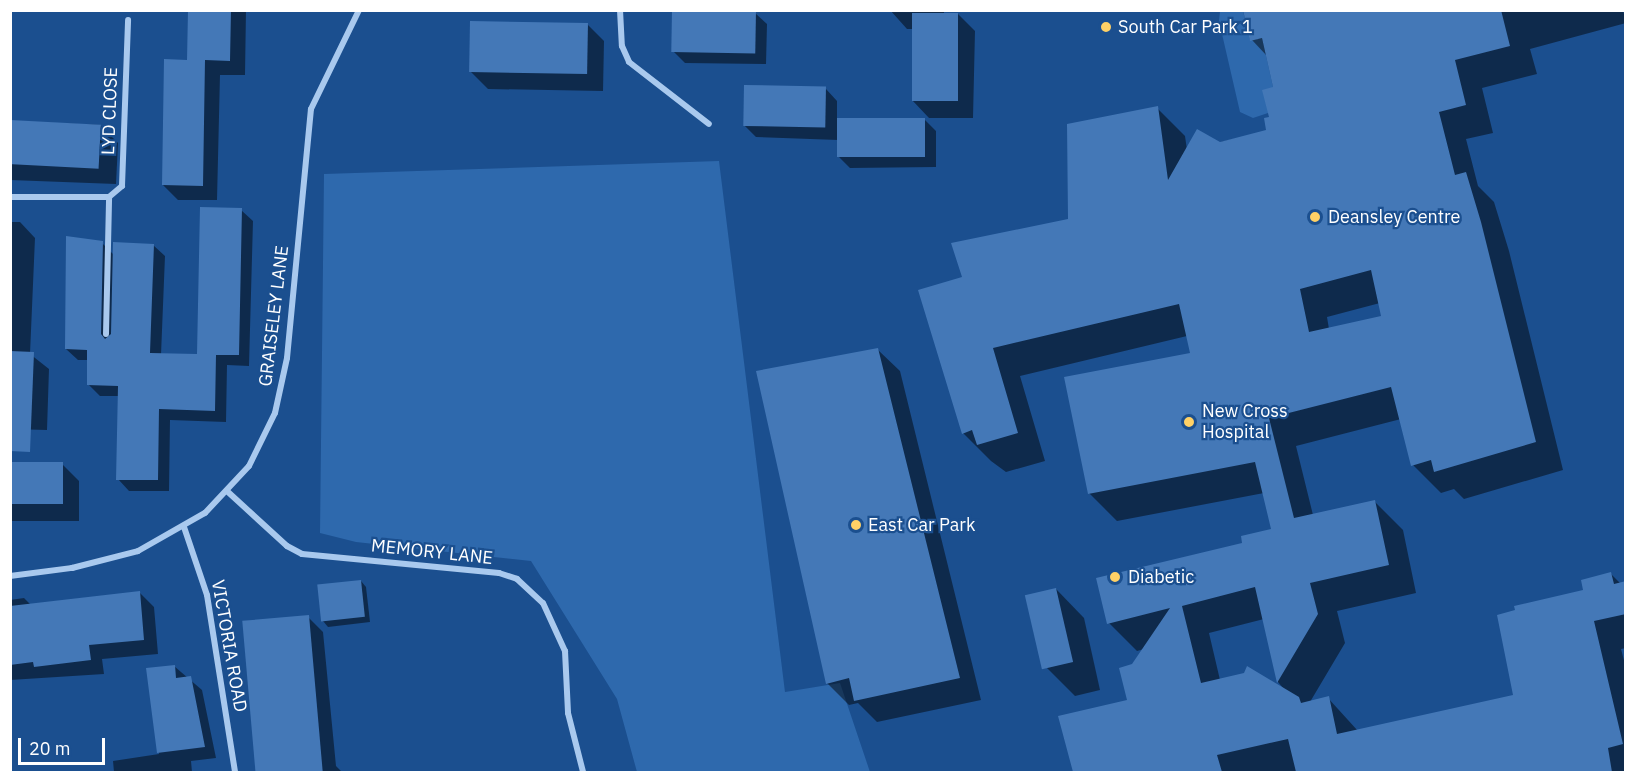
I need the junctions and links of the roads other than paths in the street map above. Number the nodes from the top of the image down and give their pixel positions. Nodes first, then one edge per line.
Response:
1 (359, 10) edge
2 (620, 10) edge
3 (128, 20) dead end
4 (709, 124) dead end
5 (10, 197) edge
6 (109, 197) junction
7 (106, 334) dead end
8 (228, 492) junction
9 (184, 527) junction
10 (10, 576) edge
11 (235, 772) edge
12 (583, 772) edge

1 - 8 street, GRAISELEY LANE
2 - 4 street
3 - 6 street, LYD CLOSE
5 - 6 street
6 - 7 street, LYD CLOSE
8 - 9 street, GRAISELEY LANE
8 - 12 street, MEMORY LANE
9 - 10 street, GRAISELEY LANE
9 - 11 street, VICTORIA ROAD

